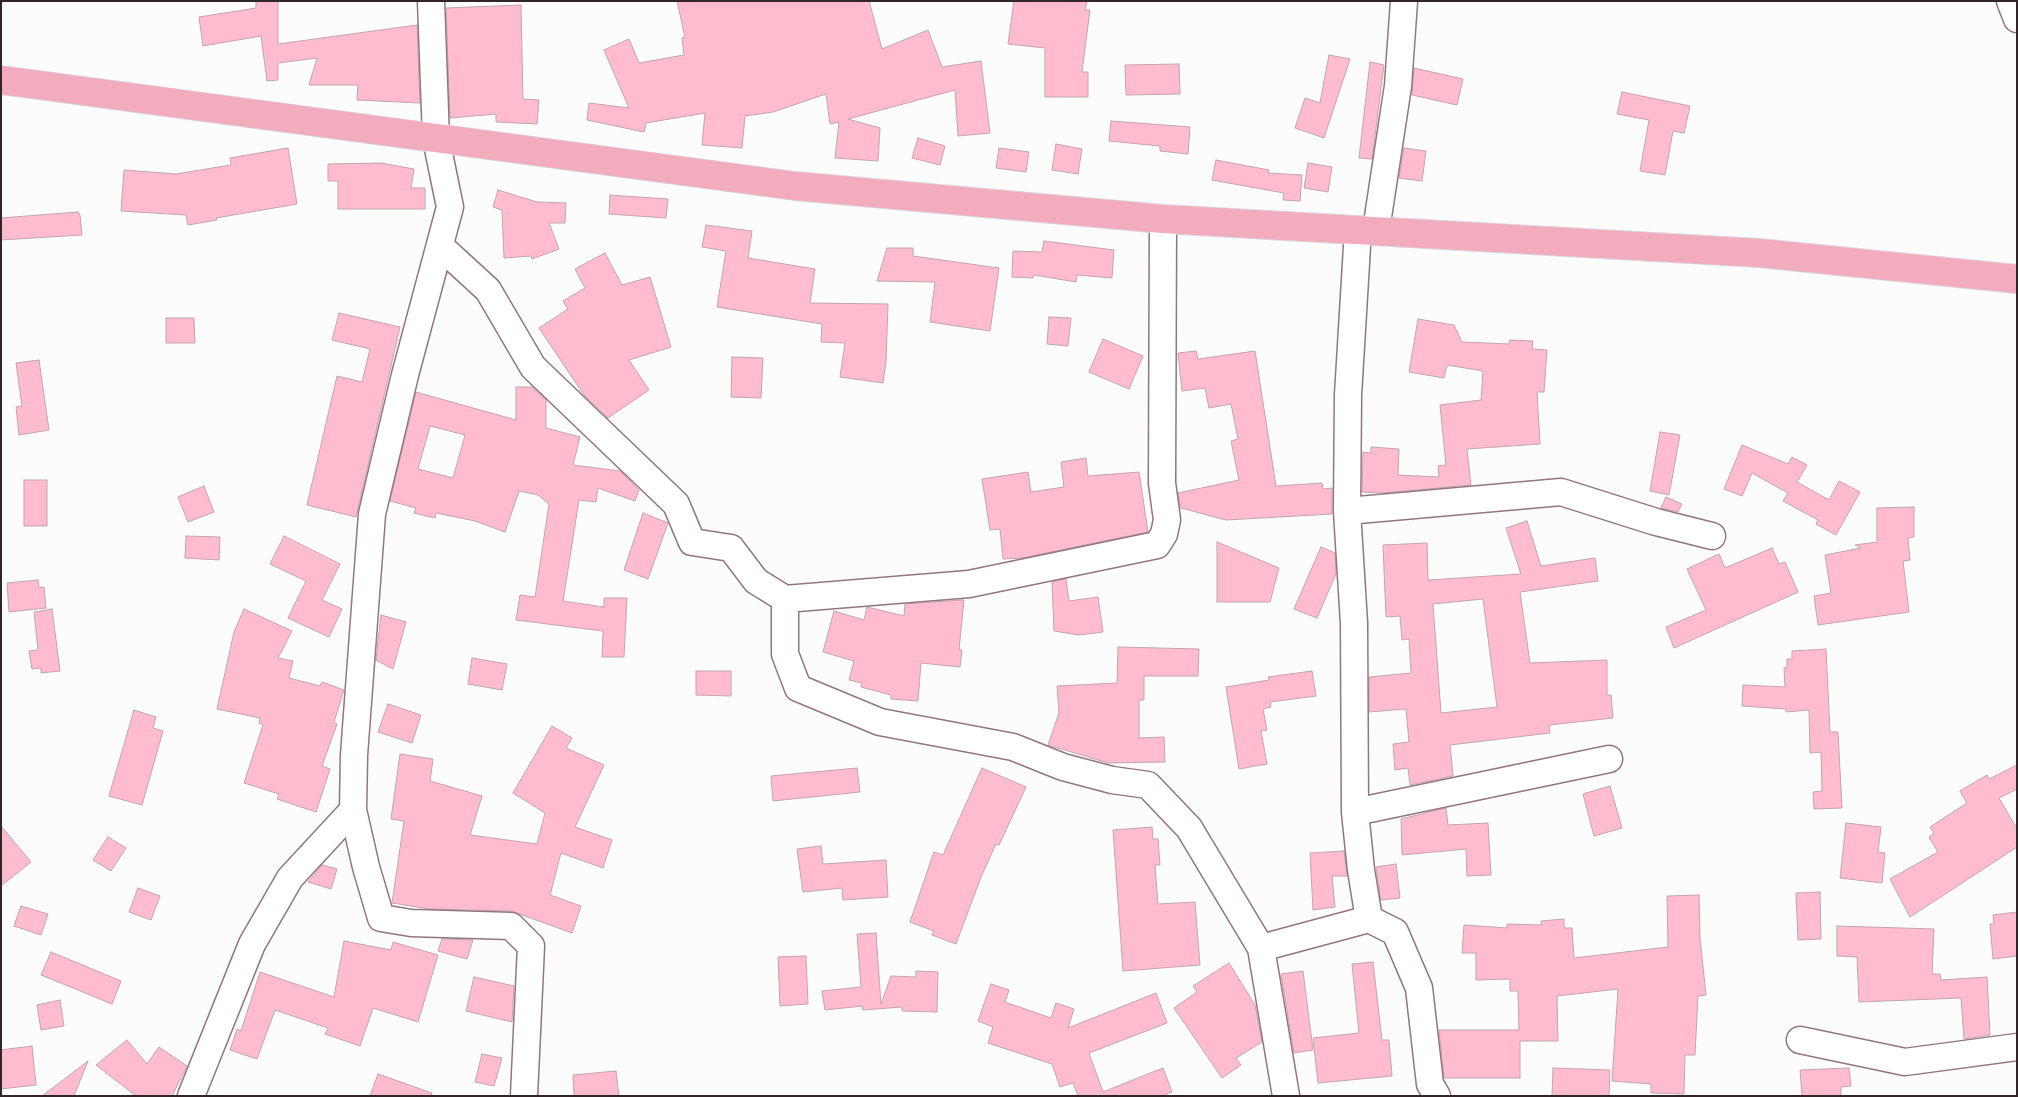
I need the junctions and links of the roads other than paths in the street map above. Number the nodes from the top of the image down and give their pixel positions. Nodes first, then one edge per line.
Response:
1 (431, 1) edge
2 (1404, 1) edge
3 (2010, 1) edge
4 (2017, 19) edge
5 (1, 80) edge
6 (436, 139) junction
7 (1163, 219) junction
8 (1367, 230) junction
9 (440, 246) junction
10 (2017, 279) edge
11 (1348, 511) junction
12 (1712, 536) dead end
13 (785, 599) junction
14 (1609, 759) dead end
15 (353, 810) junction
16 (1355, 812) junction
17 (1369, 919) junction
18 (1261, 948) junction
19 (1800, 1040) dead end
20 (2017, 1047) edge
21 (192, 1096) edge
22 (524, 1096) edge
23 (1286, 1096) edge
24 (1437, 1096) edge

1 - 6 street
2 - 8 street
3 - 4 street
5 - 6 highway
6 - 7 highway
6 - 9 street
7 - 8 highway
7 - 13 street
8 - 10 highway
8 - 11 street
9 - 13 street
9 - 15 street
11 - 12 street
11 - 16 street
13 - 18 street
14 - 16 street
15 - 21 street
15 - 22 street
16 - 17 street
17 - 18 street
17 - 24 street
18 - 23 street
19 - 20 street

